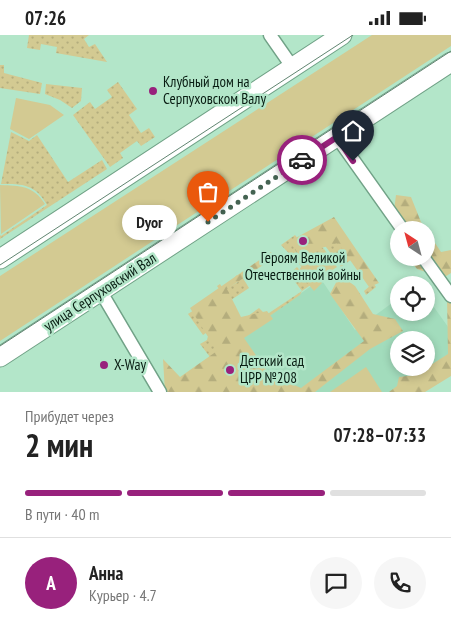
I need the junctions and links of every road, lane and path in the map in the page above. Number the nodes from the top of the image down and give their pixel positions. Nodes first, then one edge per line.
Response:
1 (270, 35) edge
2 (342, 35) edge
3 (451, 62) edge
4 (293, 68) junction
5 (337, 137) junction
6 (397, 221) edge
7 (0, 259) edge
8 (429, 266) edge
9 (101, 292) junction
10 (451, 296) edge
11 (0, 357) edge
12 (160, 392) edge

1 - 4 street
2 - 4 main road
3 - 5 main road, улица Серпуховский Вал
4 - 7 main road
5 - 6 street
5 - 9 main road, улица Серпуховский Вал
8 - 10 street
9 - 11 main road, улица Серпуховский Вал
9 - 12 street

